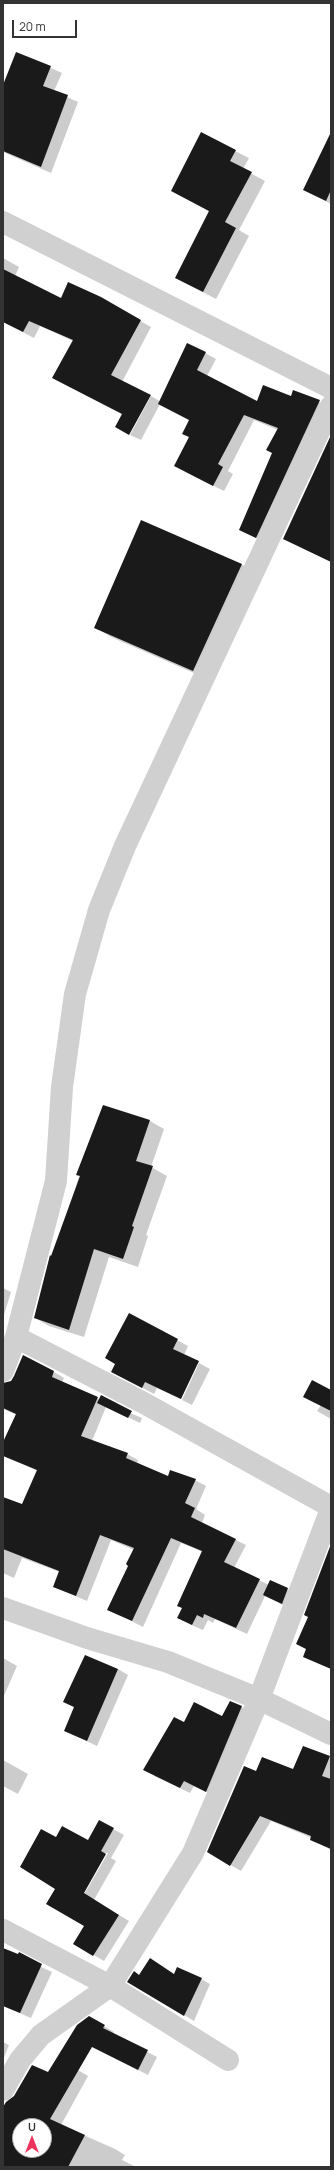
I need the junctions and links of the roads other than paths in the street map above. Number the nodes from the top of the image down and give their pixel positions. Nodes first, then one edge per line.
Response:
1 (3, 222) edge
2 (331, 388) edge
3 (331, 406) edge
4 (16, 1337) junction
5 (3, 1371) edge
6 (331, 1508) edge
7 (3, 1608) edge
8 (259, 1699) junction
9 (331, 1734) edge
10 (3, 1930) edge
11 (110, 1986) junction
12 (228, 2060) dead end
13 (3, 2090) edge

1 - 2 street
3 - 4 street
4 - 5 street
4 - 6 street
6 - 8 street
7 - 8 street
8 - 9 street
8 - 11 street
10 - 11 street
11 - 12 street
11 - 13 street

